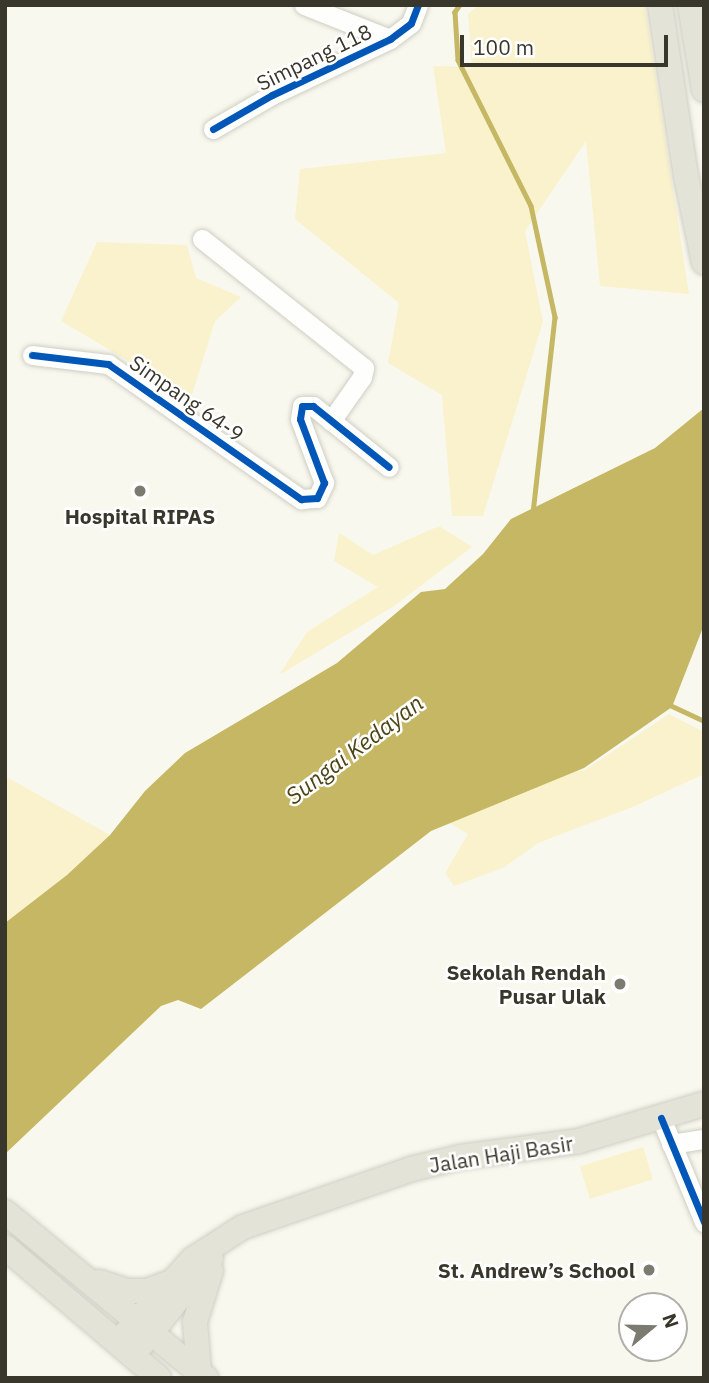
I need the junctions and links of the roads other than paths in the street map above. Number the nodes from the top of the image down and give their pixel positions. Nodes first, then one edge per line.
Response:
1 (304, 5) edge
2 (418, 5) edge
3 (660, 5) edge
4 (690, 5) edge
5 (390, 40) junction
6 (704, 90) edge
7 (213, 128) dead end
8 (202, 239) dead end
9 (704, 262) edge
10 (32, 355) dead end
11 (331, 421) junction
12 (389, 467) dead end
13 (704, 1104) edge
14 (661, 1118) junction
15 (704, 1139) edge
16 (671, 1144) junction
17 (5, 1212) edge
18 (704, 1222) edge
19 (222, 1239) junction
20 (5, 1247) edge
21 (82, 1275) junction
22 (169, 1283) junction
23 (144, 1326) junction
24 (126, 1349) junction
25 (202, 1375) edge
26 (159, 1378) edge

1 - 5 street
2 - 5 street, Simpang 118
3 - 9 main road
4 - 6 main road
5 - 7 street, Simpang 118
8 - 11 street
10 - 11 street, Simpang 64-9
11 - 12 street
13 - 14 main road, Jalan Haji Basir
14 - 16 street
14 - 19 main road, Jalan Haji Basir
15 - 16 street
16 - 18 street
17 - 21 main road
19 - 22 main road, Jalan Haji Basir
19 - 23 main road, Jalan Haji Basir
19 - 25 main road
20 - 24 main road
21 - 22 main road
21 - 23 main road
22 - 23 main road, Jalan Haji Basir
23 - 24 main road, Jalan Haji Basir
23 - 25 main road
24 - 26 main road

